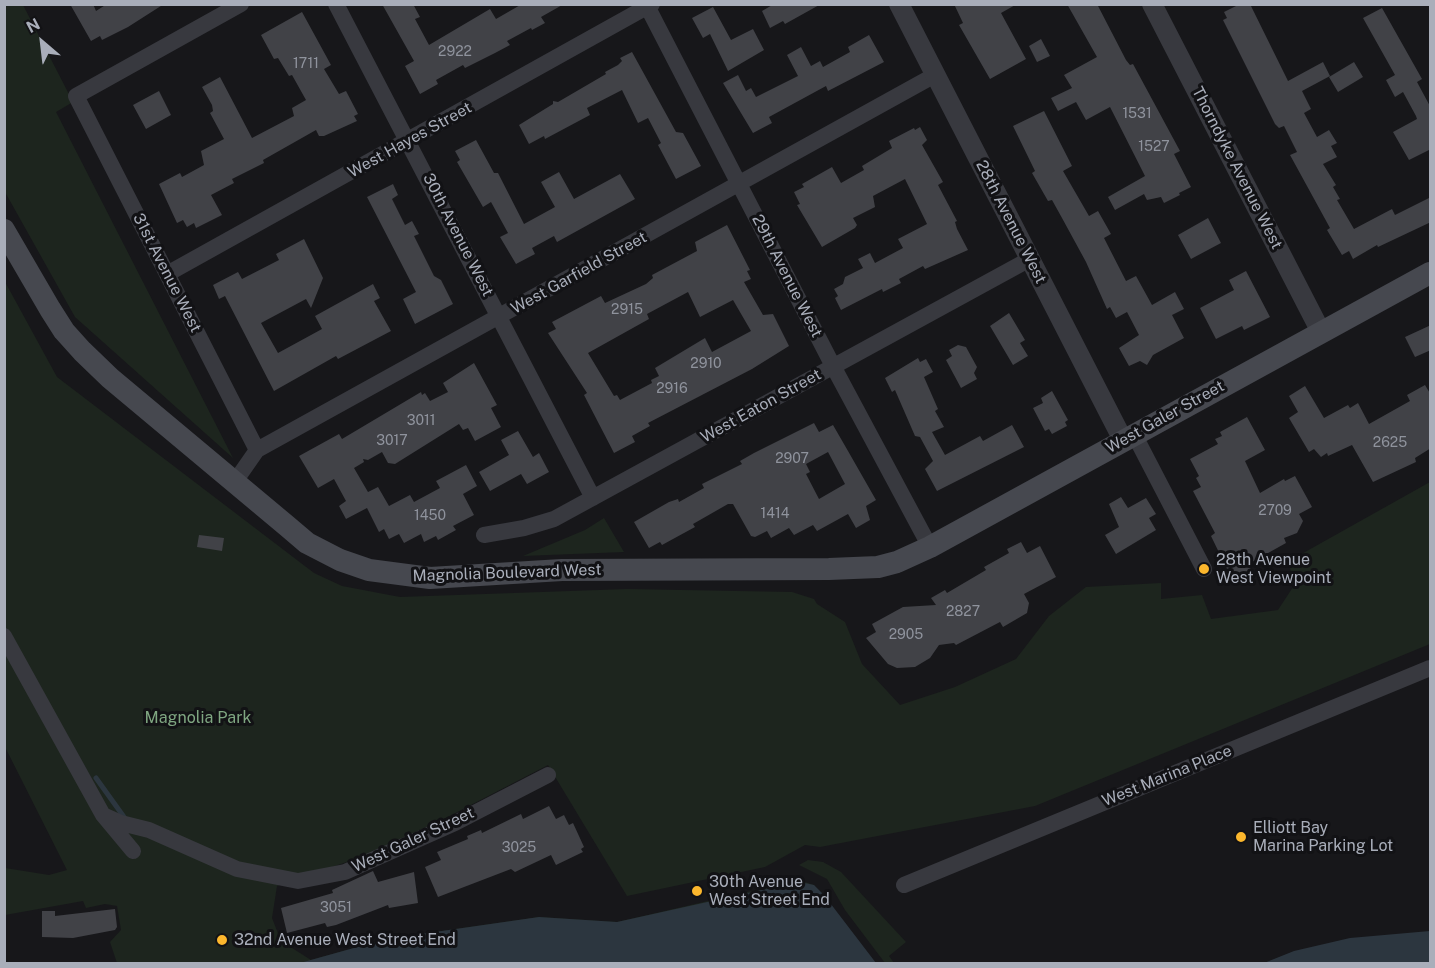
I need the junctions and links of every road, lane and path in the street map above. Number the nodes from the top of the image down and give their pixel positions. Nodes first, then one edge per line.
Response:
1 (241, 4) edge
2 (336, 4) edge
3 (899, 4) edge
4 (1152, 4) edge
5 (648, 5) edge
6 (935, 75) junction
7 (409, 140) junction
8 (739, 184) junction
9 (4, 230) edge
10 (1030, 259) junction
11 (1431, 273) edge
12 (167, 274) junction
13 (500, 317) junction
14 (1321, 332) junction
15 (833, 366) junction
16 (1128, 437) junction
17 (257, 450) junction
18 (234, 483) junction
19 (593, 498) junction
20 (484, 535) dead end
21 (930, 547) junction
22 (900, 560) joint
23 (1204, 569) dead end
24 (4, 636) edge
25 (1431, 668) edge
26 (548, 775) dead end
27 (103, 815) junction
28 (133, 851) dead end
29 (904, 885) dead end

1 - 12 street, 31st Avenue West
2 - 7 street, 30th Avenue West
3 - 6 street, 28th Avenue West
4 - 14 street, Thorndyke Avenue West
5 - 7 street, West Hayes Street
5 - 8 street, 29th Avenue West
6 - 8 street, West Garfield Street
6 - 10 street, 28th Avenue West
7 - 12 street, West Hayes Street
7 - 13 street, 30th Avenue West
8 - 13 street, West Garfield Street
8 - 15 street, 29th Avenue West
9 - 18 main road, Magnolia Boulevard West
10 - 15 street, West Eaton Street
10 - 16 street, 28th Avenue West
11 - 14 main road, West Galer Street
12 - 17 street, 31st Avenue West
13 - 17 street, West Garfield Street
13 - 19 street, 30th Avenue West
14 - 16 main road, West Galer Street
15 - 19 street, West Eaton Street
15 - 21 street, 29th Avenue West
16 - 21 main road, West Galer Street
16 - 23 street, 28th Avenue West
17 - 18 street, West Garfield Street
18 - 22 main road, Magnolia Boulevard West
19 - 20 street, West Eaton Street
21 - 22 main road, West Galer Street
24 - 27 street
25 - 29 street, West Marina Place
26 - 27 street, West Galer Street
27 - 28 street

